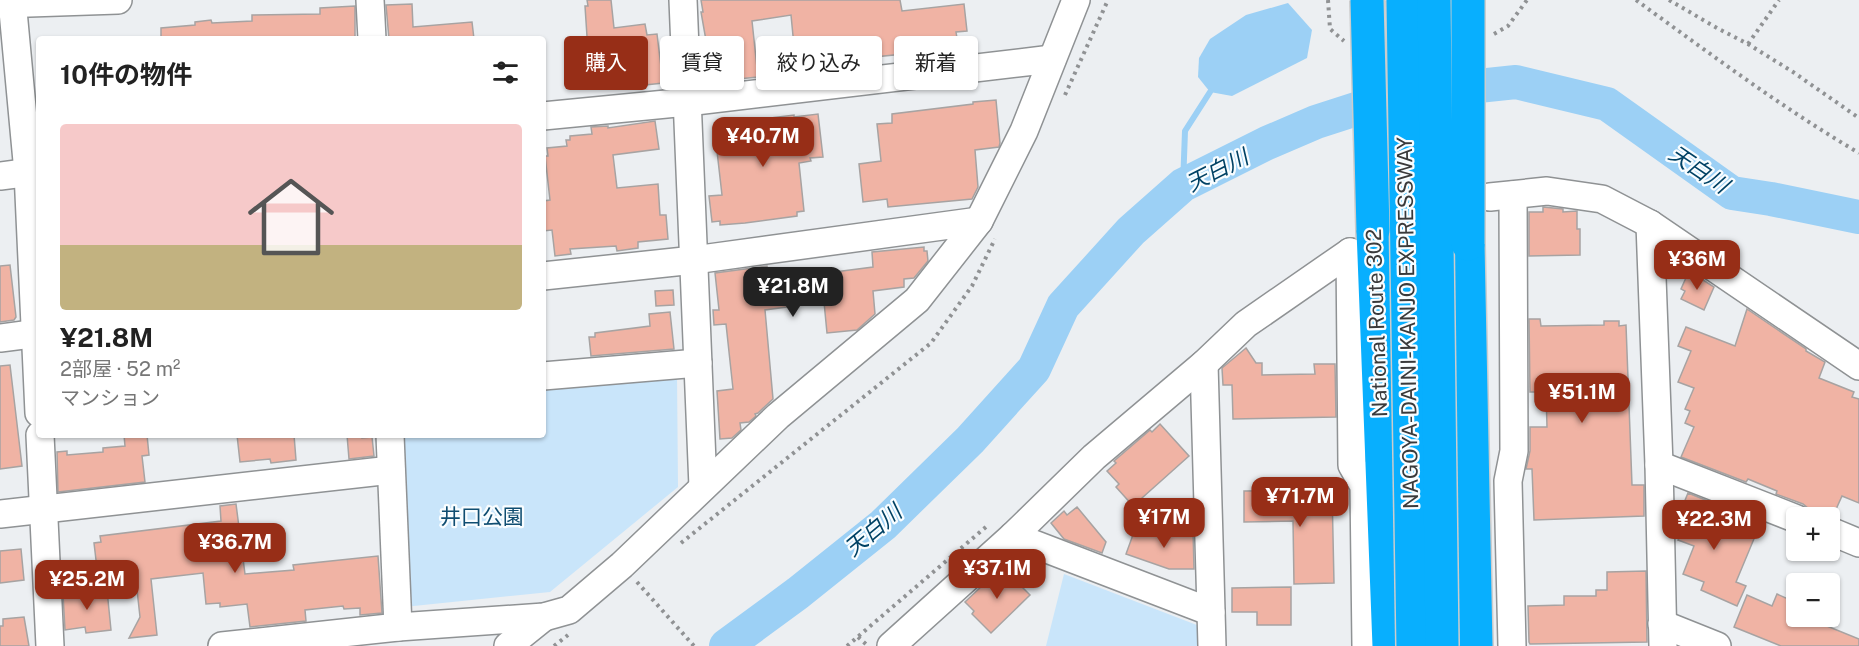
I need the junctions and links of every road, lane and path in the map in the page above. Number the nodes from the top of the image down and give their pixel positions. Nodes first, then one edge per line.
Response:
1 (113, 0) edge
2 (118, 0) edge
3 (370, 0) edge
4 (683, 0) edge
5 (1076, 0) edge
6 (1367, 0) edge
7 (1403, 0) edge
8 (1434, 0) edge
9 (1468, 0) edge
10 (1636, 0) edge
11 (1669, 0) edge
12 (1779, 0) edge
13 (8, 2) edge
14 (372, 36) edge
15 (1748, 44) junction
16 (1052, 59) junction
17 (687, 102) junction
18 (546, 116) edge
19 (1859, 118) edge
20 (1859, 153) edge
21 (33, 172) edge
22 (0, 176) edge
23 (979, 221) junction
24 (1650, 224) junction
25 (694, 260) junction
26 (546, 276) edge
27 (36, 293) edge
28 (36, 333) edge
29 (0, 338) edge
30 (698, 363) junction
31 (1204, 364) junction
32 (1859, 366) edge
33 (546, 376) edge
34 (40, 438) edge
35 (390, 438) edge
36 (1659, 465) junction
37 (391, 470) junction
38 (703, 487) junction
39 (43, 508) junction
40 (0, 514) edge
41 (1786, 515) edge
42 (1840, 535) edge
43 (1013, 536) junction
44 (1859, 543) edge
45 (636, 581) dead end
46 (1211, 612) junction
47 (544, 617) junction
48 (398, 627) junction
49 (1663, 635) edge
50 (858, 637) dead end
51 (898, 644) edge
52 (50, 646) edge
53 (222, 646) edge
54 (508, 646) edge
55 (694, 646) edge
56 (868, 646) edge
57 (1212, 646) edge
58 (1366, 646) edge
59 (1389, 646) edge
60 (1413, 646) edge
61 (1442, 646) edge
62 (1476, 646) edge
63 (1512, 646) edge
64 (1717, 646) edge

1 - 2 street
1 - 13 street
3 - 14 street
4 - 17 street
5 - 16 street
6 - 59 highway, National Route 302, bridge
7 - 60 highway, NAGOYA-DAINI-KANJO EXPRESSWAY, bridge
8 - 61 highway, NAGOYA-DAINI-KANJO EXPRESSWAY, bridge
9 - 62 highway, bridge
10 - 20 path
11 - 15 path
12 - 15 path
13 - 21 street
15 - 19 path
16 - 17 street
16 - 23 street
17 - 18 street
17 - 25 street
21 - 22 street
21 - 27 street
23 - 25 street
23 - 38 street
24 - 32 street
24 - 36 street
24 - 63 street
25 - 26 street
25 - 30 street
28 - 29 street
30 - 33 street
30 - 38 street
31 - 43 street
31 - 46 street
31 - 58 street
34 - 39 street
35 - 37 street
36 - 41 street
36 - 49 street
37 - 39 street
37 - 48 street
38 - 47 street
39 - 40 street
39 - 52 street
42 - 44 street
43 - 46 street
43 - 51 street
45 - 55 path
46 - 57 street
47 - 48 street
47 - 54 street
48 - 53 street
49 - 64 street
50 - 56 path

